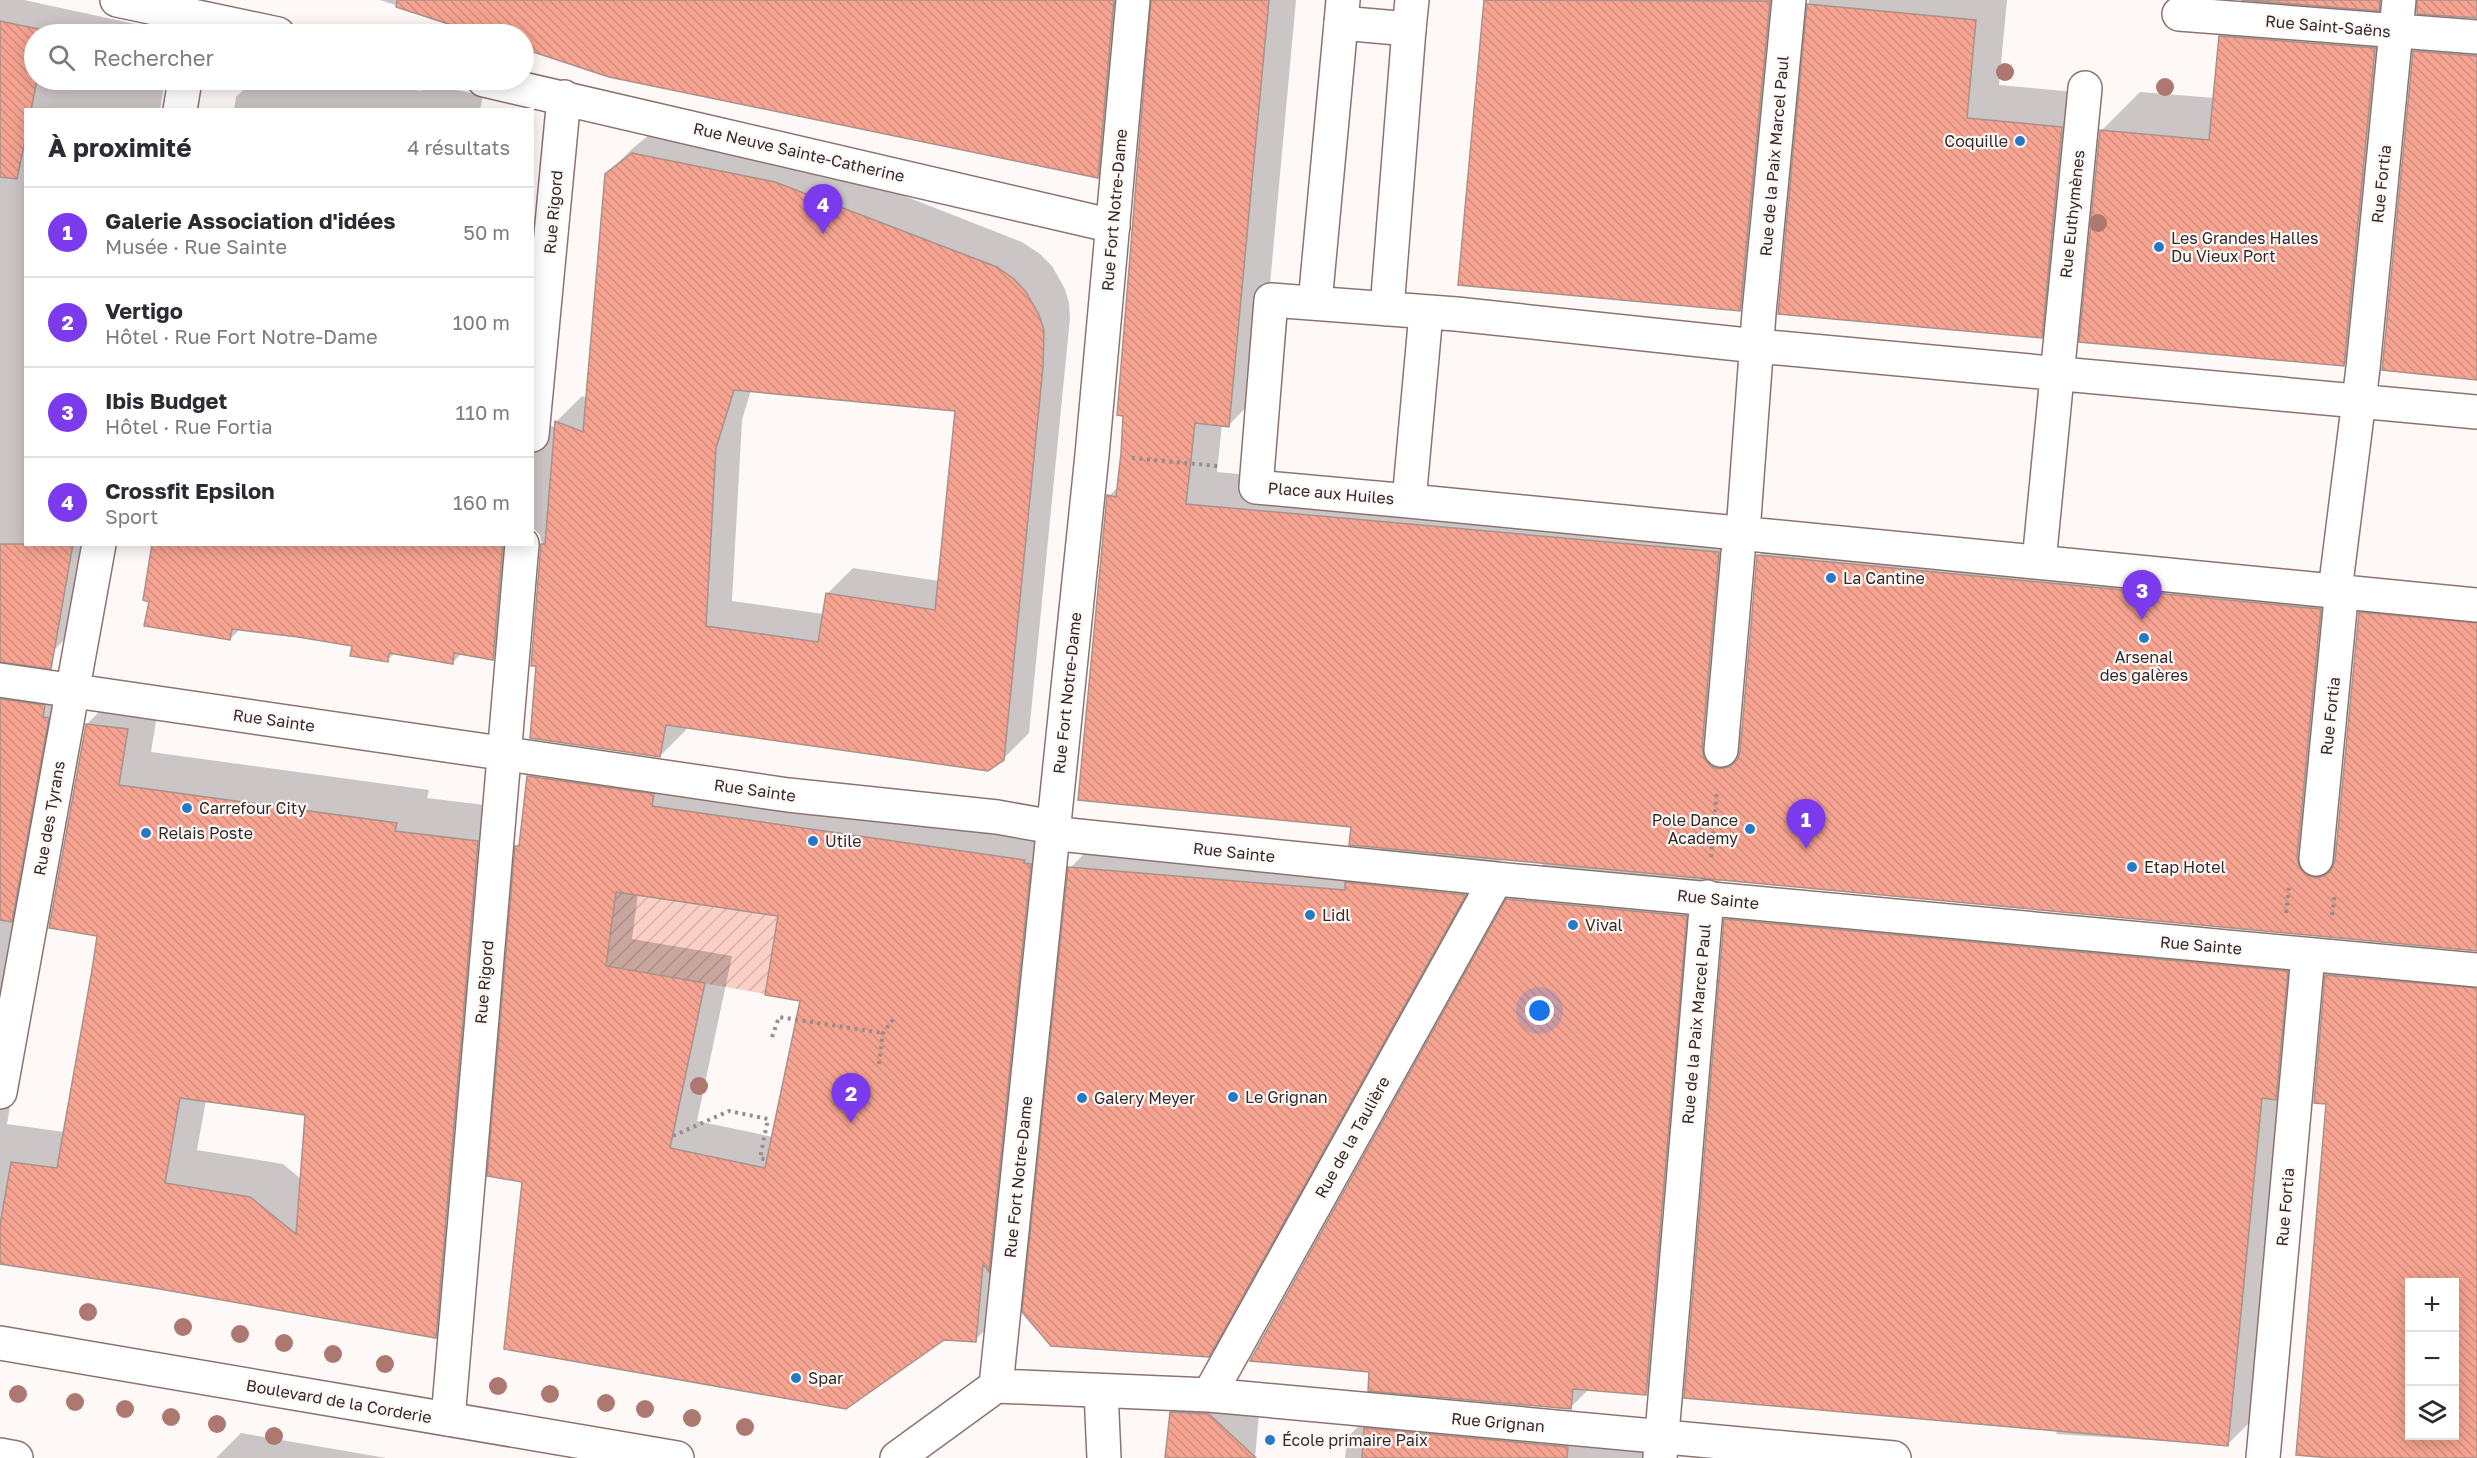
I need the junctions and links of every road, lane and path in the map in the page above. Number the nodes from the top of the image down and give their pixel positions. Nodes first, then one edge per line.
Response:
1 (117, 0) edge
2 (1133, 0) edge
3 (1789, 0) edge
4 (1342, 12) edge
5 (1410, 14) edge
6 (2179, 14) dead end
7 (2398, 16) edge
8 (189, 24) edge
9 (2477, 38) edge
10 (2085, 88) dead end
11 (183, 90) edge
12 (531, 90) edge
13 (564, 97) junction
14 (180, 108) edge
15 (1113, 226) junction
16 (1315, 303) junction
17 (1387, 309) junction
18 (1426, 313) junction
19 (1757, 346) junction
20 (2057, 374) junction
21 (2359, 402) junction
22 (2477, 412) edge
23 (534, 414) edge
24 (1092, 455) junction
25 (1257, 469) junction
26 (1409, 501) junction
27 (1740, 543) junction
28 (99, 546) edge
29 (522, 546) edge
30 (2039, 562) junction
31 (2338, 600) junction
32 (2477, 605) edge
33 (0, 680) edge
34 (72, 690) junction
35 (1721, 750) joint
36 (503, 753) junction
37 (1053, 827) junction
38 (2315, 859) junction
39 (1496, 879) junction
40 (1707, 897) junction
41 (2306, 955) junction
42 (2477, 970) edge
43 (895, 1017) dead end
44 (883, 1034) junction
45 (772, 1037) dead end
46 (879, 1064) dead end
47 (0, 1092) edge
48 (673, 1137) dead end
49 (767, 1160) dead end
50 (0, 1344) edge
51 (996, 1386) junction
52 (1101, 1391) junction
53 (1209, 1395) junction
54 (448, 1419) junction
55 (1661, 1448) edge
56 (0, 1455) edge
57 (16, 1458) edge
58 (677, 1458) edge
59 (897, 1458) edge
60 (1104, 1458) edge
61 (1894, 1458) edge
62 (2263, 1458) edge

1 - 8 street
2 - 15 street, Rue Fort Notre-Dame
3 - 19 street, Rue de la Paix Marcel Paul
4 - 5 street
4 - 16 street
5 - 17 street
6 - 7 street, Rue Saint-Saëns
7 - 9 street, Rue Saint-Saëns
7 - 21 street, Rue Fortia
10 - 20 street, Rue Euthymènes
11 - 14 street
12 - 13 street, Rue Neuve Sainte-Catherine
13 - 15 street, Rue Neuve Sainte-Catherine
13 - 23 street, Rue Rigord
15 - 24 street, Rue Fort Notre-Dame
16 - 17 street, Place aux Huiles
16 - 25 street, Place aux Huiles
17 - 18 street, Place aux Huiles
18 - 19 street
18 - 26 street, Place aux Huiles
19 - 20 street
19 - 27 street, Rue de la Paix Marcel Paul
20 - 21 street
20 - 30 street, Rue Euthymènes
21 - 22 street
21 - 31 street, Rue Fortia
24 - 25 path
24 - 37 street, Rue Fort Notre-Dame
25 - 26 street, Place aux Huiles
26 - 27 street
27 - 30 street
27 - 35 street
28 - 34 street, Rue des Tyrans
29 - 36 street, Rue Rigord
30 - 31 street
31 - 32 street
31 - 38 street, Rue Fortia
33 - 34 street, Rue Sainte
34 - 36 street, Rue Sainte
34 - 47 street, Rue des Tyrans
35 - 40 path
36 - 37 street, Rue Sainte
36 - 54 street, Rue Rigord
37 - 39 street, Rue Sainte
37 - 51 street, Rue Fort Notre-Dame
38 - 41 path
38 - 41 path
39 - 40 street, Rue Sainte
39 - 53 street, Rue de la Taulière
40 - 41 street, Rue Sainte
40 - 55 street, Rue de la Paix Marcel Paul
41 - 42 street, Rue Sainte
41 - 62 street, Rue Fortia
43 - 44 path
44 - 45 path
44 - 46 path
48 - 49 path
50 - 54 street, Boulevard de la Corderie
51 - 52 street, Rue Grignan
51 - 59 street
52 - 53 street, Rue Grignan
52 - 60 street
53 - 55 street, Rue Grignan
54 - 58 street, Boulevard de la Corderie
55 - 61 street, Rue Grignan
56 - 57 street

